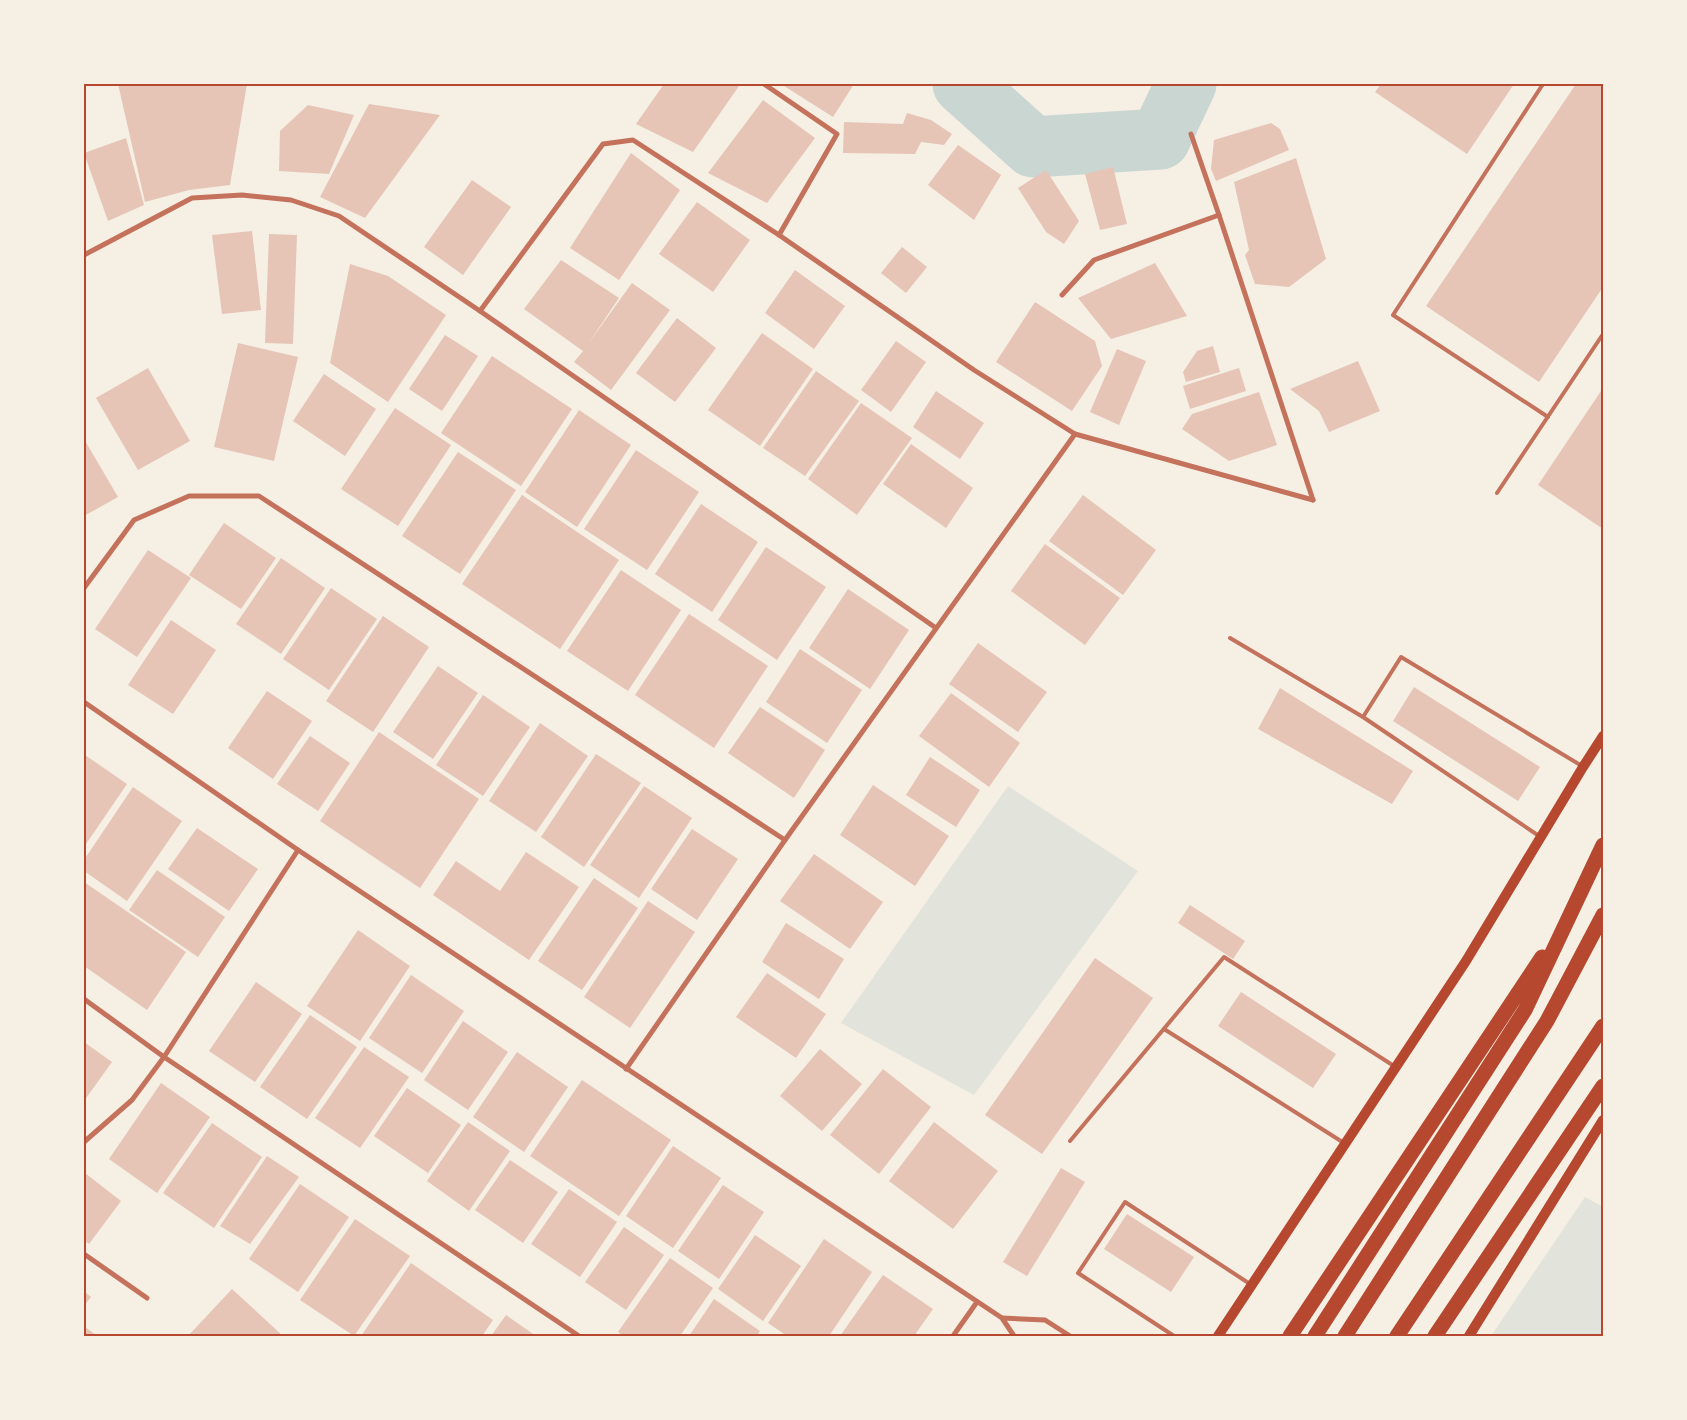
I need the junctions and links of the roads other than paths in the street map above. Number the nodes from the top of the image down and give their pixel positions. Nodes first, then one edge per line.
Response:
1 (764, 84) edge
2 (1543, 84) edge
3 (1191, 134) dead end
4 (1219, 215) junction
5 (779, 235) junction
6 (84, 255) edge
7 (1062, 296) dead end
8 (480, 311) junction
9 (1603, 334) edge
10 (1548, 417) junction
11 (1075, 434) junction
12 (1497, 493) dead end
13 (84, 588) edge
14 (936, 628) junction
15 (1230, 638) dead end
16 (84, 702) edge
17 (1362, 717) junction
18 (1603, 736) edge
19 (1583, 767) junction
20 (1541, 837) junction
21 (785, 840) junction
22 (1603, 845) edge
23 (298, 850) junction
24 (1603, 864) edge
25 (1603, 915) edge
26 (84, 999) edge
27 (1603, 1026) edge
28 (1164, 1029) junction
29 (164, 1057) junction
30 (1396, 1067) junction
31 (626, 1069) junction
32 (1603, 1086) edge
33 (1603, 1120) edge
34 (1070, 1141) dead end
35 (84, 1142) edge
36 (1345, 1144) junction
37 (84, 1254) edge
38 (1252, 1286) junction
39 (147, 1298) dead end
40 (977, 1302) junction
41 (1002, 1318) junction
42 (579, 1336) edge
43 (953, 1336) edge
44 (1014, 1336) edge
45 (1070, 1336) edge
46 (1174, 1336) edge
47 (1218, 1336) edge
48 (1290, 1336) edge
49 (1315, 1336) edge
50 (1345, 1336) edge
51 (1397, 1336) edge
52 (1435, 1336) edge
53 (1469, 1336) edge

1 - 5 street
2 - 10 lane
3 - 4 street
4 - 7 street
4 - 11 street
5 - 8 street
5 - 11 street
6 - 8 street
8 - 14 street
9 - 10 lane
10 - 12 lane
11 - 14 street
13 - 21 street
14 - 21 street
15 - 17 lane
16 - 23 street
17 - 19 lane
17 - 20 lane
18 - 19 main road
19 - 20 main road
20 - 30 main road
21 - 31 street
22 - 49 highway
23 - 29 street
23 - 31 street
24 - 48 highway
25 - 50 highway
26 - 29 street
27 - 51 highway
28 - 30 lane
28 - 34 lane
28 - 36 lane
29 - 35 street
29 - 42 street
30 - 36 main road
31 - 40 street
32 - 52 highway
33 - 53 main road
36 - 38 main road
37 - 39 street
38 - 46 lane
38 - 47 main road
40 - 41 street
40 - 43 street
41 - 44 street
41 - 45 street

